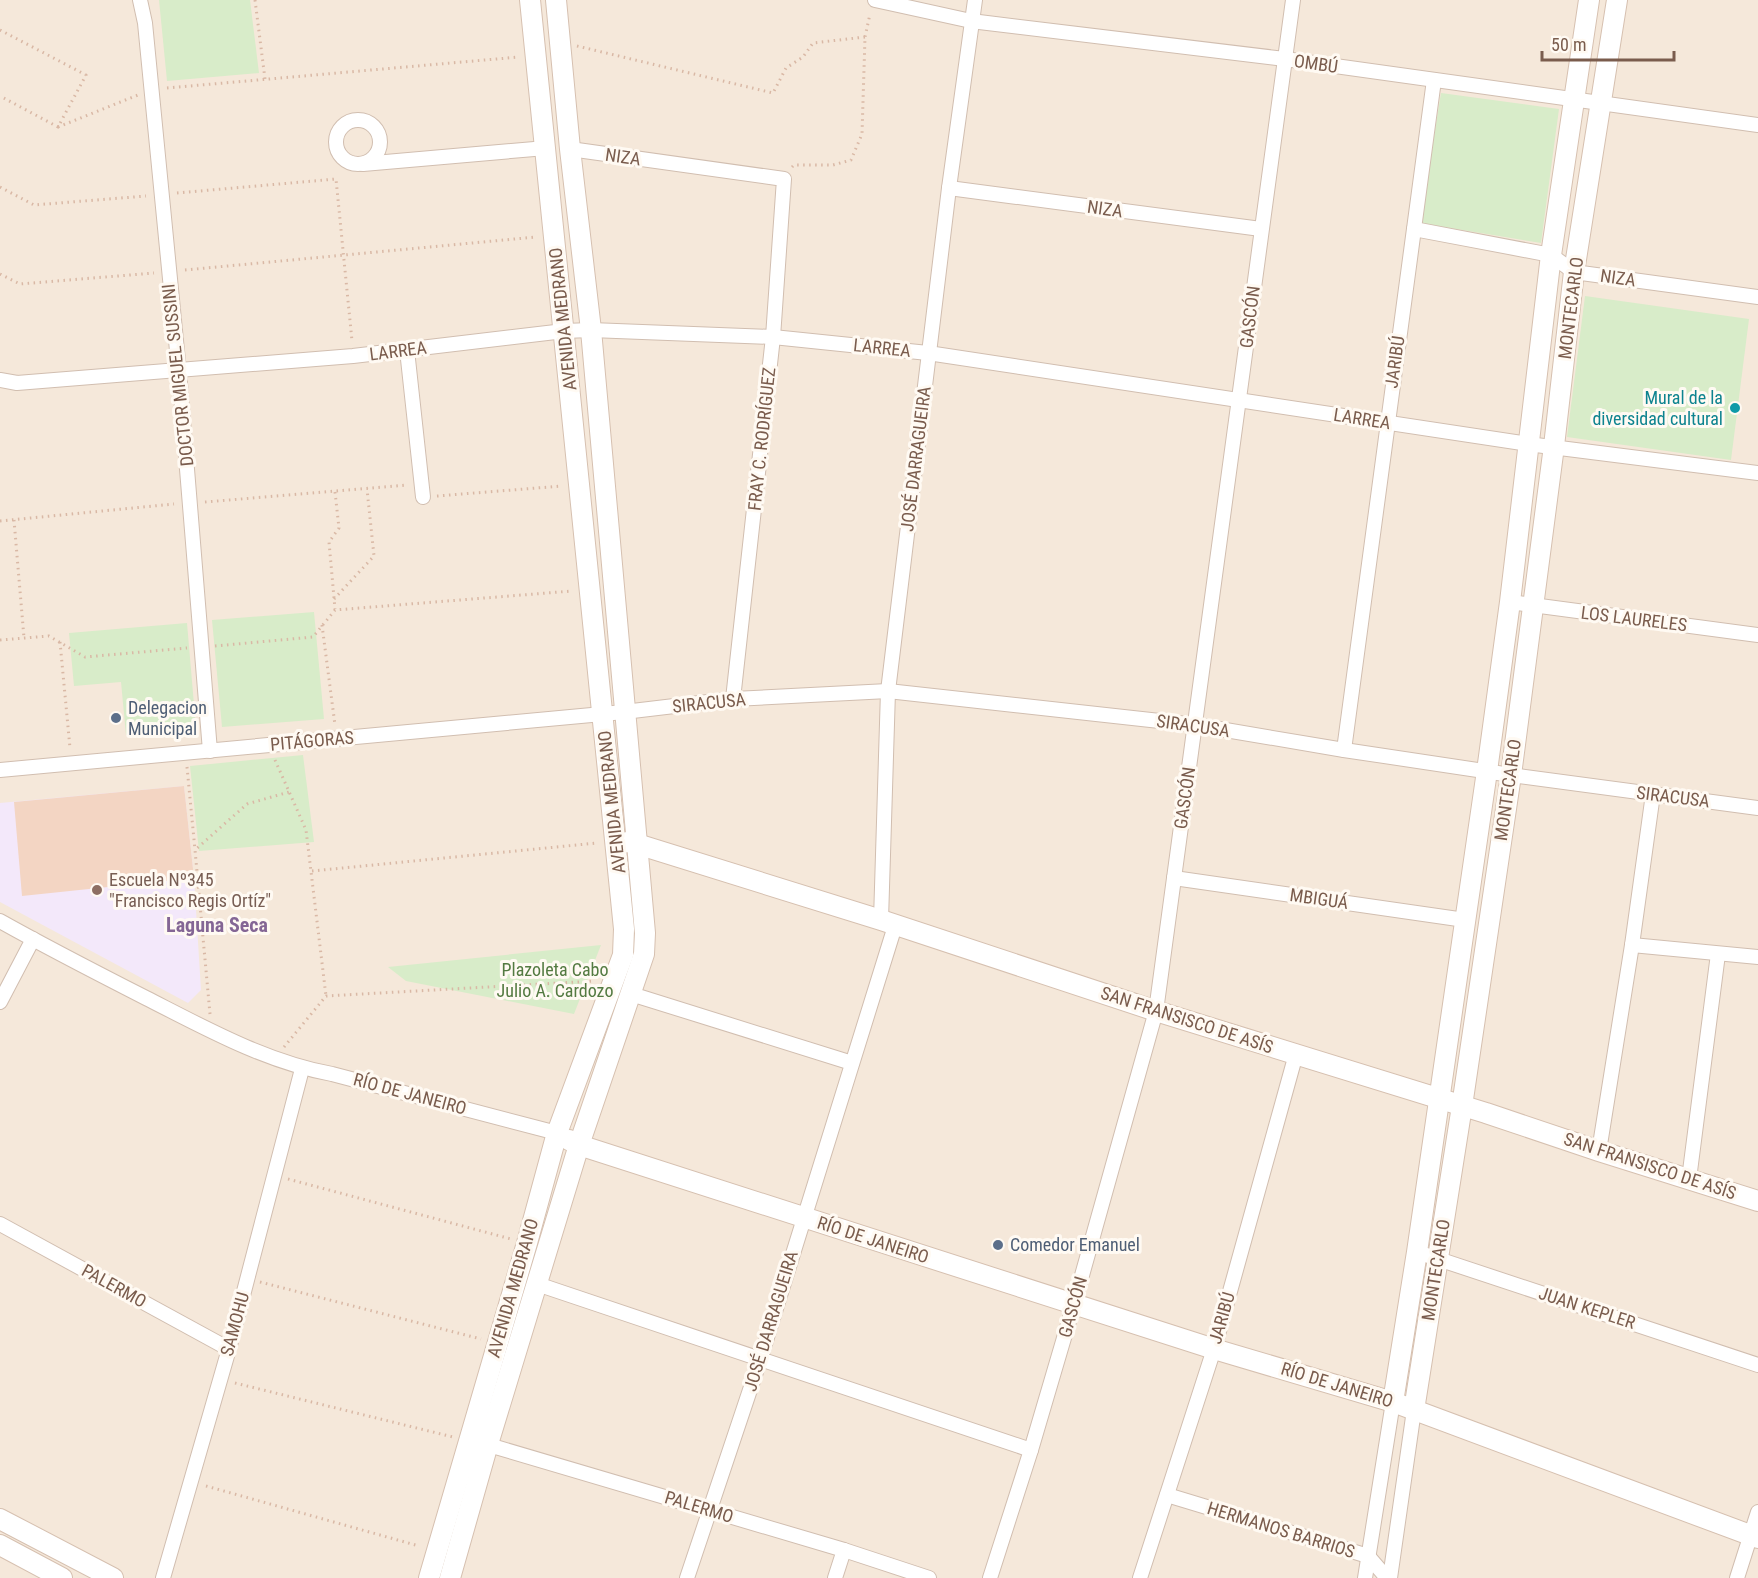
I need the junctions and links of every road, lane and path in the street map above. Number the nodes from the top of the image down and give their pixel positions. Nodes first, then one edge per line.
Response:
1 (140, 0) edge
2 (255, 0) edge
3 (530, 0) edge
4 (556, 0) edge
5 (975, 0) edge
6 (1293, 0) edge
7 (1588, 0) edge
8 (1617, 0) edge
9 (873, 5) edge
10 (971, 21) junction
11 (0, 30) edge
12 (865, 37) junction
13 (561, 42) junction
14 (536, 56) junction
15 (1285, 59) junction
16 (265, 79) junction
17 (1434, 80) junction
18 (150, 89) junction
19 (0, 96) edge
20 (1573, 100) junction
21 (1602, 103) junction
22 (1758, 125) edge
23 (58, 127) junction
24 (546, 148) junction
25 (570, 149) junction
26 (363, 164) dead end
27 (336, 178) dead end
28 (784, 178) junction
29 (949, 188) junction
30 (1414, 229) junction
31 (1261, 230) junction
32 (555, 236) junction
33 (343, 255) junction
34 (1551, 255) junction
35 (168, 272) junction
36 (1574, 272) junction
37 (0, 273) edge
38 (1758, 297) edge
39 (591, 330) junction
40 (564, 331) junction
41 (773, 337) junction
42 (407, 350) junction
43 (928, 353) junction
44 (353, 356) junction
45 (179, 371) junction
46 (0, 381) edge
47 (1240, 399) junction
48 (1387, 423) junction
49 (1528, 444) junction
50 (1554, 446) junction
51 (1758, 473) edge
52 (579, 485) junction
53 (367, 489) junction
54 (422, 490) junction
55 (335, 492) junction
56 (190, 503) junction
57 (14, 519) junction
58 (0, 521) edge
59 (590, 590) junction
60 (334, 600) junction
61 (1510, 602) junction
62 (1533, 606) junction
63 (335, 610) junction
64 (322, 625) junction
65 (1758, 635) edge
66 (24, 638) junction
67 (0, 640) edge
68 (60, 642) junction
69 (202, 647) junction
70 (888, 691) junction
71 (733, 699) junction
72 (624, 711) junction
73 (603, 713) junction
74 (1196, 725) junction
75 (337, 738) junction
76 (268, 745) junction
77 (1344, 750) junction
78 (210, 751) junction
79 (186, 753) junction
80 (72, 763) junction
81 (0, 770) edge
82 (1487, 771) junction
83 (1511, 775) junction
84 (289, 792) junction
85 (1653, 794) junction
86 (1758, 808) edge
87 (615, 841) junction
88 (637, 844) junction
89 (195, 850) junction
90 (312, 871) junction
91 (1174, 878) junction
92 (1465, 920) junction
93 (0, 921) edge
94 (888, 923) junction
95 (33, 939) junction
96 (1632, 945) junction
97 (1718, 954) junction
98 (1758, 957) edge
99 (613, 980) junction
100 (631, 994) junction
101 (326, 996) junction
102 (0, 1002) edge
103 (1156, 1011) junction
104 (211, 1031) junction
105 (1296, 1054) junction
106 (276, 1058) junction
107 (852, 1063) junction
108 (302, 1069) junction
109 (1438, 1098) junction
110 (1462, 1106) junction
111 (557, 1133) junction
112 (579, 1145) junction
113 (1599, 1151) junction
114 (275, 1175) junction
115 (1689, 1179) junction
116 (1758, 1201) edge
117 (804, 1218) junction
118 (0, 1224) edge
119 (527, 1243) junction
120 (1417, 1252) junction
121 (1437, 1258) junction
122 (247, 1279) junction
123 (537, 1284) junction
124 (1074, 1304) junction
125 (498, 1343) junction
126 (229, 1349) junction
127 (1214, 1349) junction
128 (760, 1360) junction
129 (1758, 1365) edge
130 (219, 1379) junction
131 (1393, 1402) junction
132 (1414, 1410) junction
133 (468, 1440) junction
134 (488, 1444) junction
135 (1031, 1450) junction
136 (190, 1481) junction
137 (1167, 1495) junction
138 (710, 1510) junction
139 (1758, 1512) edge
140 (0, 1519) edge
141 (1754, 1536) edge
142 (0, 1545) edge
143 (436, 1551) junction
144 (844, 1551) junction
145 (1368, 1556) junction
146 (62, 1578) edge
147 (113, 1578) edge
148 (163, 1578) edge
149 (429, 1578) edge
150 (450, 1578) edge
151 (687, 1578) edge
152 (835, 1578) edge
153 (929, 1578) edge
154 (990, 1578) edge
155 (1140, 1578) edge
156 (1365, 1578) edge
157 (1388, 1578) edge
158 (1737, 1578) edge

1 - 18 street, DOCTOR MIGUEL SUSSINI
2 - 16 path
3 - 14 main road, AVENIDA MEDRANO
4 - 13 main road, AVENIDA MEDRANO
5 - 10 street, JOSÉ DARRAGUEIRA
6 - 15 street, GASCÓN
7 - 20 main road, MONTECARLO
8 - 21 main road, MONTECARLO
9 - 10 street, OMBÚ
9 - 12 path
10 - 15 street, OMBÚ
10 - 29 street, JOSÉ DARRAGUEIRA
11 - 23 path
12 - 13 path
12 - 28 path
13 - 25 main road, AVENIDA MEDRANO
14 - 16 path
14 - 24 main road, AVENIDA MEDRANO
15 - 17 street, OMBÚ
15 - 31 street, GASCÓN
16 - 18 path
17 - 20 street, OMBÚ
17 - 30 street, JARIBÚ
18 - 23 path
18 - 35 street, DOCTOR MIGUEL SUSSINI
19 - 23 path
20 - 21 street, OMBÚ
20 - 34 main road, MONTECARLO
21 - 22 street, OMBÚ
21 - 36 main road, MONTECARLO
24 - 26 street
24 - 32 main road, AVENIDA MEDRANO
25 - 28 street, NIZA
25 - 39 main road, AVENIDA MEDRANO
27 - 33 path
28 - 41 street, FRAY C. RODRÍGUEZ
29 - 31 street, NIZA
29 - 43 street, JOSÉ DARRAGUEIRA
30 - 34 street, NIZA
30 - 48 street, JARIBÚ
31 - 47 street, GASCÓN
32 - 33 path
32 - 40 main road, AVENIDA MEDRANO
33 - 35 path
33 - 44 path
34 - 36 street, NIZA
34 - 49 main road, MONTECARLO
35 - 37 path
35 - 45 street, DOCTOR MIGUEL SUSSINI
36 - 38 street, NIZA
36 - 50 main road, MONTECARLO
39 - 40 street, LARREA
39 - 41 street, LARREA
39 - 72 main road, AVENIDA MEDRANO
40 - 42 street, LARREA
40 - 52 main road, AVENIDA MEDRANO
41 - 43 street, LARREA
41 - 71 street, FRAY C. RODRÍGUEZ
42 - 44 street, LARREA
42 - 54 street
43 - 47 street, LARREA
43 - 70 street, JOSÉ DARRAGUEIRA
44 - 45 street, LARREA
45 - 46 street, LARREA
45 - 56 street, DOCTOR MIGUEL SUSSINI
47 - 48 street, LARREA
47 - 74 street, GASCÓN
48 - 49 street, LARREA
48 - 77 street, JARIBÚ
49 - 50 street, LARREA
49 - 61 main road, MONTECARLO
50 - 51 street, LARREA
50 - 62 main road, MONTECARLO
52 - 54 path
52 - 59 main road, AVENIDA MEDRANO
53 - 54 path
53 - 55 path
53 - 60 path
55 - 56 path
55 - 60 path
56 - 57 path
56 - 69 street, DOCTOR MIGUEL SUSSINI
57 - 58 path
57 - 66 path
59 - 63 path
59 - 73 main road, AVENIDA MEDRANO
60 - 63 path
61 - 62 street, LOS LAURELES
61 - 82 main road, MONTECARLO
62 - 65 street, LOS LAURELES
62 - 83 main road, MONTECARLO
63 - 64 path
64 - 69 path
64 - 75 path
66 - 67 path
66 - 68 path
68 - 69 path
68 - 80 path
69 - 78 street, DOCTOR MIGUEL SUSSINI
70 - 71 street, SIRACUSA
70 - 74 street, SIRACUSA
70 - 94 street, JOSÉ DARRAGUEIRA
71 - 72 street, SIRACUSA
72 - 73 street, PITÁGORAS
72 - 88 main road, AVENIDA MEDRANO
73 - 75 street, PITÁGORAS
73 - 87 main road, AVENIDA MEDRANO
74 - 77 street, SIRACUSA
74 - 91 street, GASCÓN
75 - 76 street, PITÁGORAS
76 - 78 street, PITÁGORAS
76 - 84 path
77 - 82 street, SIRACUSA
78 - 79 street, PITÁGORAS
79 - 80 street, PITÁGORAS
79 - 89 path
80 - 81 street, PITÁGORAS
82 - 83 street, SIRACUSA
82 - 92 main road, MONTECARLO
83 - 85 street, SIRACUSA
83 - 110 main road, MONTECARLO
84 - 89 path
84 - 90 path
85 - 86 street, SIRACUSA
85 - 96 street
87 - 88 main road, SAN FRANSISCO DE ASÍS
87 - 90 path
87 - 99 main road, AVENIDA MEDRANO
88 - 94 main road, SAN FRANSISCO DE ASÍS
88 - 100 main road, AVENIDA MEDRANO
89 - 104 path
90 - 101 path
91 - 92 street, MBIGUÁ
91 - 103 street, GASCÓN
92 - 109 main road, MONTECARLO
93 - 95 street, RÍO DE JANEIRO
94 - 103 main road, SAN FRANSISCO DE ASÍS
94 - 107 street, JOSÉ DARRAGUEIRA
95 - 102 street
95 - 104 street, RÍO DE JANEIRO
96 - 97 street
96 - 113 street
97 - 98 street
97 - 115 street
99 - 101 path
99 - 111 main road, AVENIDA MEDRANO
100 - 107 street
100 - 112 main road, AVENIDA MEDRANO
101 - 106 path
103 - 105 main road, SAN FRANSISCO DE ASÍS
103 - 124 street, GASCÓN
104 - 106 street, RÍO DE JANEIRO
105 - 109 main road, SAN FRANSISCO DE ASÍS
105 - 127 street, JARIBÚ
106 - 108 street, RÍO DE JANEIRO
107 - 117 street, JOSÉ DARRAGUEIRA
108 - 111 street, RÍO DE JANEIRO
108 - 114 street, SAMOHU
109 - 110 main road, SAN FRANSISCO DE ASÍS
109 - 120 main road, MONTECARLO
110 - 113 main road, SAN FRANSISCO DE ASÍS
110 - 121 main road, MONTECARLO
111 - 112 main road, RÍO DE JANEIRO
111 - 119 main road, AVENIDA MEDRANO
112 - 117 main road, RÍO DE JANEIRO
112 - 123 main road, AVENIDA MEDRANO
113 - 115 main road, SAN FRANSISCO DE ASÍS
114 - 119 path
114 - 122 street, SAMOHU
115 - 116 main road, SAN FRANSISCO DE ASÍS
117 - 124 main road, RÍO DE JANEIRO
117 - 128 street, JOSÉ DARRAGUEIRA
118 - 126 street, PALERMO
119 - 125 main road, AVENIDA MEDRANO
120 - 121 street, JUAN KEPLER
120 - 131 main road, MONTECARLO
121 - 129 street, JUAN KEPLER
121 - 132 main road, MONTECARLO
122 - 125 path
122 - 126 street, SAMOHU
123 - 128 street
123 - 134 main road, AVENIDA MEDRANO
124 - 127 main road, RÍO DE JANEIRO
124 - 135 street, GASCÓN
125 - 133 main road, AVENIDA MEDRANO
126 - 130 street, SAMOHU
127 - 131 main road, RÍO DE JANEIRO
127 - 137 street, JARIBÚ
128 - 135 street
128 - 138 street, JOSÉ DARRAGUEIRA
130 - 133 path
130 - 136 street, SAMOHU
131 - 132 main road, RÍO DE JANEIRO
131 - 145 street, MONTECARLO
132 - 141 main road, RÍO DE JANEIRO
132 - 157 street, MONTECARLO
133 - 134 street, PALERMO
133 - 143 main road, AVENIDA MEDRANO
134 - 138 street, PALERMO
134 - 150 main road, AVENIDA MEDRANO
135 - 154 street, GASCÓN
136 - 143 path
136 - 148 street, SAMOHU
137 - 145 street, HERMANOS BARRIOS
137 - 155 street, JARIBÚ
138 - 144 street, PALERMO
138 - 151 street, JOSÉ DARRAGUEIRA
139 - 141 street
140 - 147 main road
141 - 158 street
142 - 146 main road
143 - 149 main road, AVENIDA MEDRANO
144 - 152 street
144 - 153 street, PALERMO
145 - 156 street, MONTECARLO
145 - 157 street, HERMANOS BARRIOS

